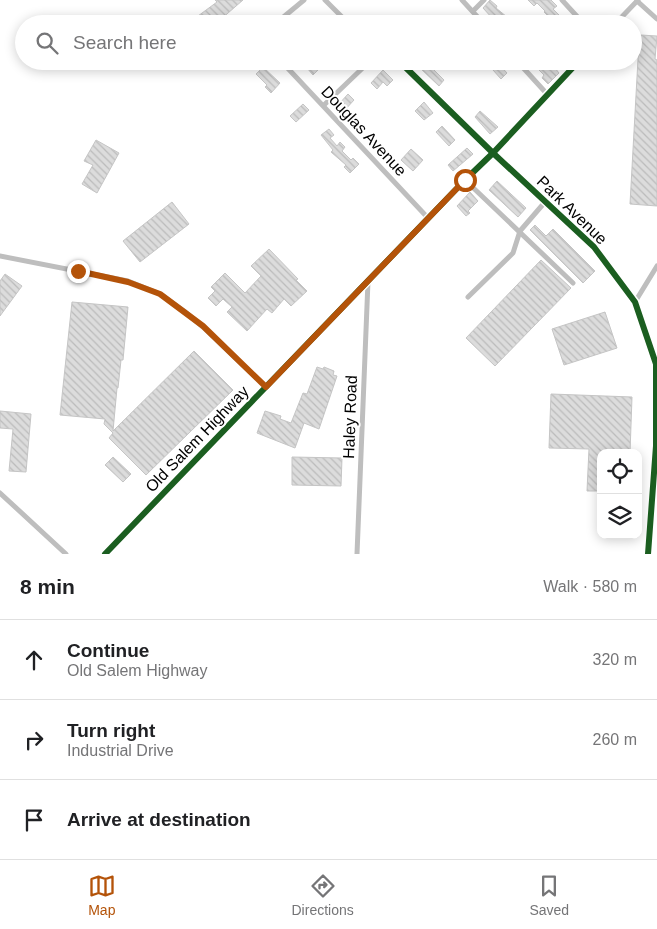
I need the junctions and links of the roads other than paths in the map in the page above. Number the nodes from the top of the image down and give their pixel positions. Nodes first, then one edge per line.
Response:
1 (304, 0) edge
2 (325, 0) edge
3 (462, 0) edge
4 (484, 0) edge
5 (562, 0) edge
6 (637, 1) edge
7 (473, 11) junction
8 (286, 15) edge
9 (340, 15) edge
10 (476, 15) edge
11 (576, 15) edge
12 (624, 15) edge
13 (657, 19) edge
14 (290, 70) edge
15 (361, 70) edge
16 (408, 70) edge
17 (525, 70) edge
18 (570, 70) edge
19 (547, 94) junction
20 (324, 106) junction
21 (493, 153) junction
22 (465, 180) junction
23 (545, 202) junction
24 (428, 218) junction
25 (520, 231) junction
26 (0, 256) edge
27 (657, 266) edge
28 (368, 281) junction
29 (573, 283) dead end
30 (468, 297) dead end
31 (636, 302) junction
32 (266, 387) junction
33 (0, 493) edge
34 (66, 554) edge
35 (105, 554) edge
36 (358, 554) edge
37 (648, 554) edge

1 - 8 street
2 - 9 street
3 - 7 street
4 - 7 street
5 - 11 street
6 - 12 street
6 - 13 street
7 - 10 street
14 - 20 street, Douglas Avenue
15 - 20 street
16 - 21 street, Park Avenue
17 - 19 street
18 - 19 street, Old Salem Highway
19 - 21 street, Old Salem Highway
20 - 24 street, Douglas Avenue
21 - 22 street, Old Salem Highway
21 - 23 street, Park Avenue
22 - 24 street, Old Salem Highway
22 - 25 street
23 - 25 street
23 - 31 street, Park Avenue
24 - 28 street, Old Salem Highway
25 - 29 street
25 - 30 street
26 - 32 street
27 - 31 street
28 - 32 street, Old Salem Highway
28 - 36 street, Haley Road
31 - 37 street, Park Avenue
32 - 35 street, Old Salem Highway
33 - 34 street

